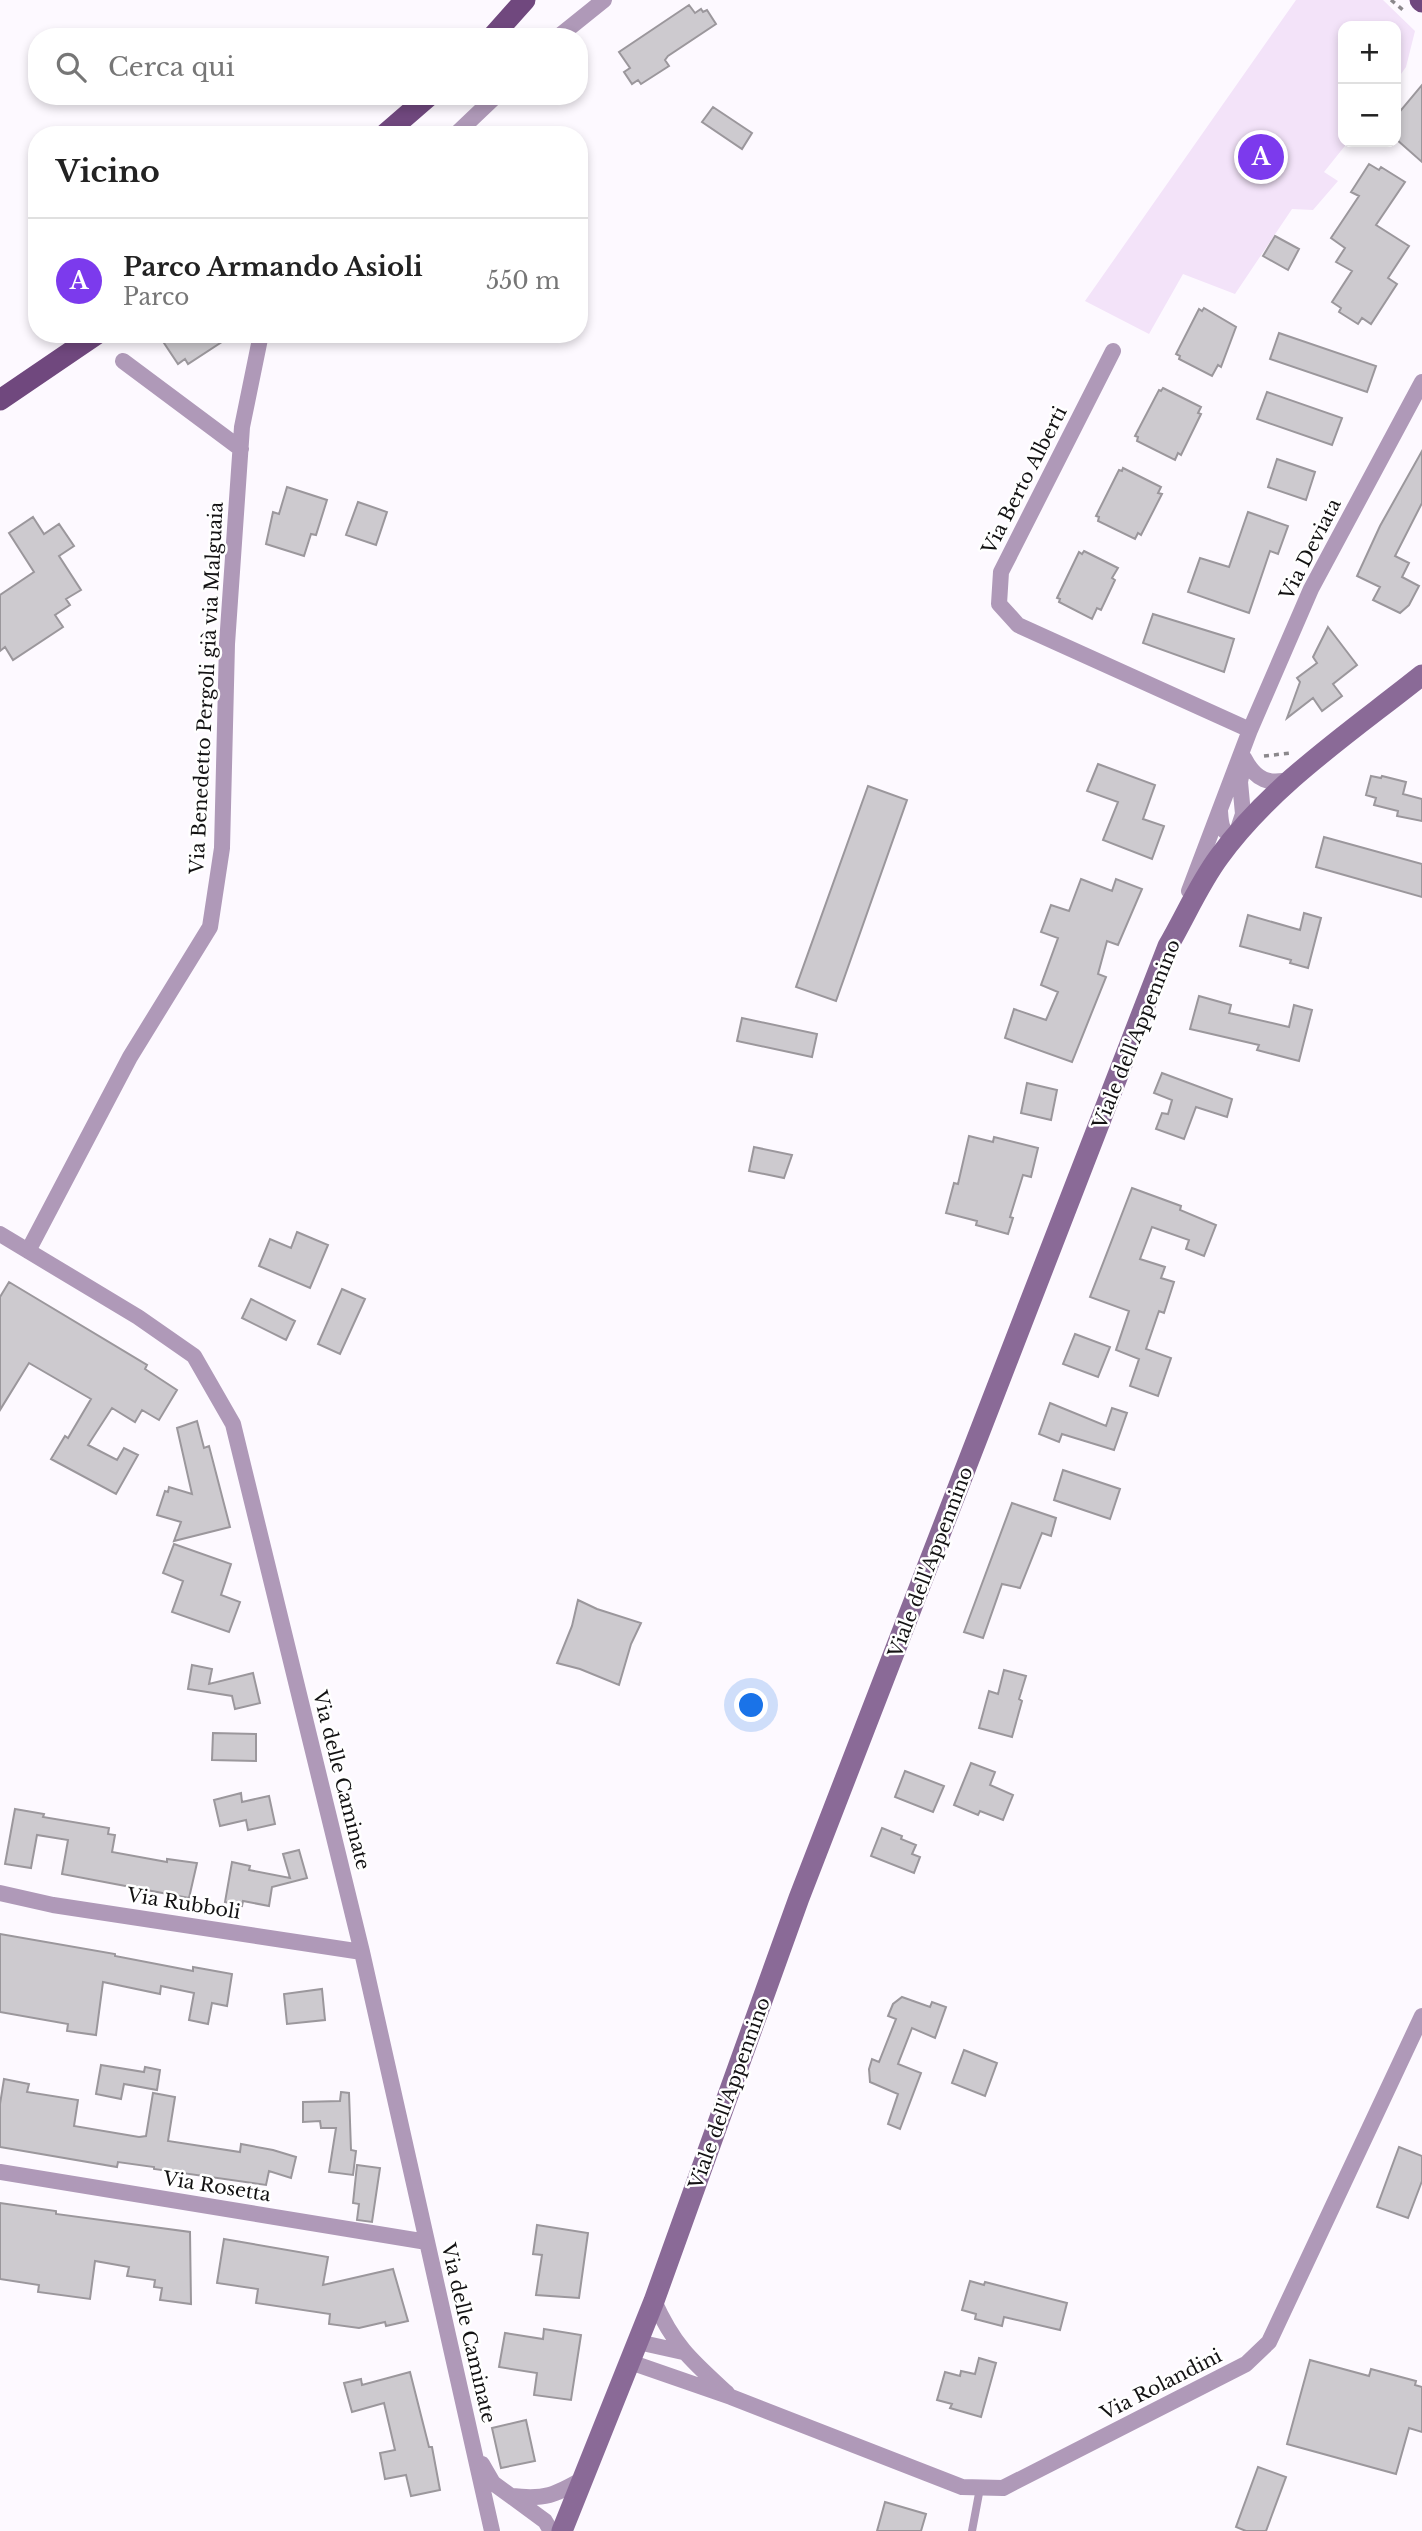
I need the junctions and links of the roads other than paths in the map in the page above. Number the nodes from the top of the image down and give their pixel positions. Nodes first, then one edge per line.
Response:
1 (525, 0) edge
2 (604, 0) edge
3 (500, 28) edge
4 (569, 28) edge
5 (419, 105) edge
6 (487, 105) edge
7 (394, 126) edge
8 (464, 126) edge
9 (84, 343) edge
10 (259, 343) edge
11 (1113, 351) dead end
12 (123, 361) dead end
13 (1422, 382) edge
14 (0, 400) edge
15 (241, 449) junction
16 (1422, 676) edge
17 (1248, 735) junction
18 (1244, 758) junction
19 (1292, 779) junction
20 (1220, 810) junction
21 (1236, 835) junction
22 (1168, 946) junction
23 (0, 1234) edge
24 (28, 1251) junction
25 (0, 1893) edge
26 (362, 1952) junction
27 (1422, 2016) edge
28 (0, 2172) edge
29 (427, 2242) junction
30 (654, 2301) junction
31 (638, 2342) junction
32 (683, 2352) junction
33 (630, 2362) junction
34 (731, 2397) junction
35 (473, 2446) junction
36 (583, 2479) junction
37 (981, 2488) junction
38 (510, 2496) junction
39 (492, 2531) edge
40 (551, 2531) edge
41 (562, 2531) edge
42 (972, 2531) edge

1 - 3 main road
2 - 4 street
5 - 7 main road
6 - 8 street
9 - 14 main road
10 - 15 street, Via Benedetto Pergoli già via Malguaia
11 - 17 street, Via Berto Alberti
12 - 15 street
13 - 17 street, Via Deviata
15 - 24 street, Via Benedetto Pergoli già via Malguaia
16 - 19 main road, Viale dell'Appennino
17 - 18 street, Via Deviata
17 - 20 street, Via Deviata
18 - 19 street
18 - 21 street, Via Deviata
19 - 21 main road, Viale dell'Appennino
20 - 21 street
20 - 22 street, Via Deviata
21 - 22 main road, Viale dell'Appennino
22 - 30 main road, Viale dell'Appennino
23 - 24 street, Via delle Caminate
24 - 26 street, Via delle Caminate
25 - 26 street, Via Rubboli
26 - 29 street, Via delle Caminate
27 - 37 street, Via Rolandini
28 - 29 street, Via Rosetta
29 - 35 street, Via delle Caminate
30 - 31 main road, Viale dell'Appennino
30 - 32 street, Via Rolandini
31 - 32 street
31 - 33 main road, Viale dell'Appennino
32 - 34 street, Via Rolandini
33 - 34 street, Via Rolandini
33 - 36 main road, Viale dell'Appennino
34 - 37 street, Via Rolandini
35 - 38 street, Via delle Caminate
35 - 39 street, Via delle Caminate
36 - 38 street
36 - 41 main road, Viale dell'Appennino
37 - 42 lane
38 - 40 street, Via delle Caminate

